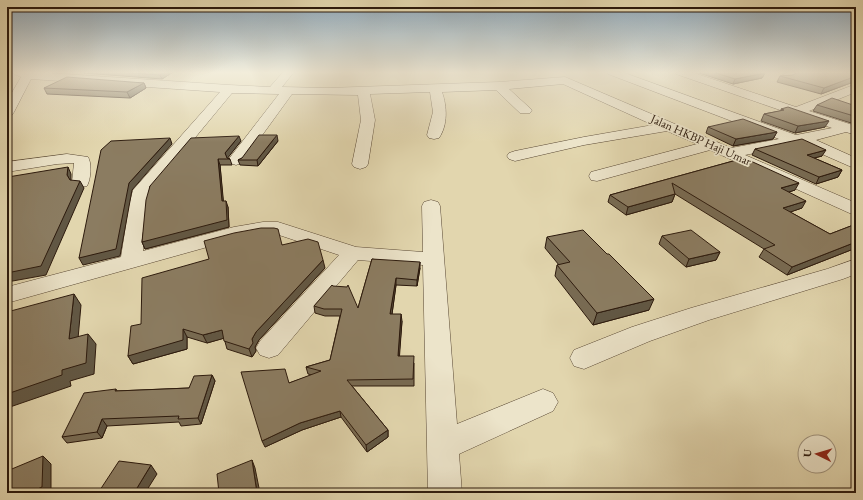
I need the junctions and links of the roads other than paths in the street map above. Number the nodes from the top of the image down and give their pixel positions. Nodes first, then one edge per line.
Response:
1 (15, 95) edge
2 (224, 95) edge
3 (285, 95) edge
4 (365, 95) edge
5 (437, 95) edge
6 (509, 95) edge
7 (599, 95) edge
8 (669, 95) edge
9 (751, 95) edge
10 (837, 95) edge
11 (525, 110) dead end
12 (797, 111) junction
13 (7, 112) edge
14 (669, 126) junction
15 (851, 129) edge
16 (434, 135) dead end
17 (799, 140) junction
18 (712, 145) junction
19 (730, 153) junction
20 (515, 156) dead end
21 (236, 160) dead end
22 (360, 164) dead end
23 (856, 164) edge
24 (7, 167) edge
25 (597, 176) dead end
26 (80, 182) edge
27 (431, 206) dead end
28 (856, 210) edge
29 (353, 253) junction
30 (432, 259) junction
31 (131, 261) junction
32 (856, 266) edge
33 (7, 295) edge
34 (269, 348) dead end
35 (584, 358) dead end
36 (543, 402) dead end
37 (442, 446) junction
38 (445, 493) edge

1 - 13 street
2 - 31 street
3 - 21 street
4 - 22 street
5 - 16 street
6 - 11 street
7 - 14 street, Jalan HKBP Haji Umar
8 - 17 street
9 - 12 street
10 - 12 street
12 - 15 street
14 - 18 street, Jalan HKBP Haji Umar
14 - 20 street
15 - 17 street
17 - 19 street
17 - 23 street
18 - 19 street, Jalan HKBP Haji Umar
18 - 25 street
19 - 28 street, Jalan HKBP Haji Umar
24 - 26 street
27 - 30 street
29 - 30 street
29 - 31 street
29 - 34 street
30 - 37 street
31 - 33 street
32 - 35 street
36 - 37 street
37 - 38 street

